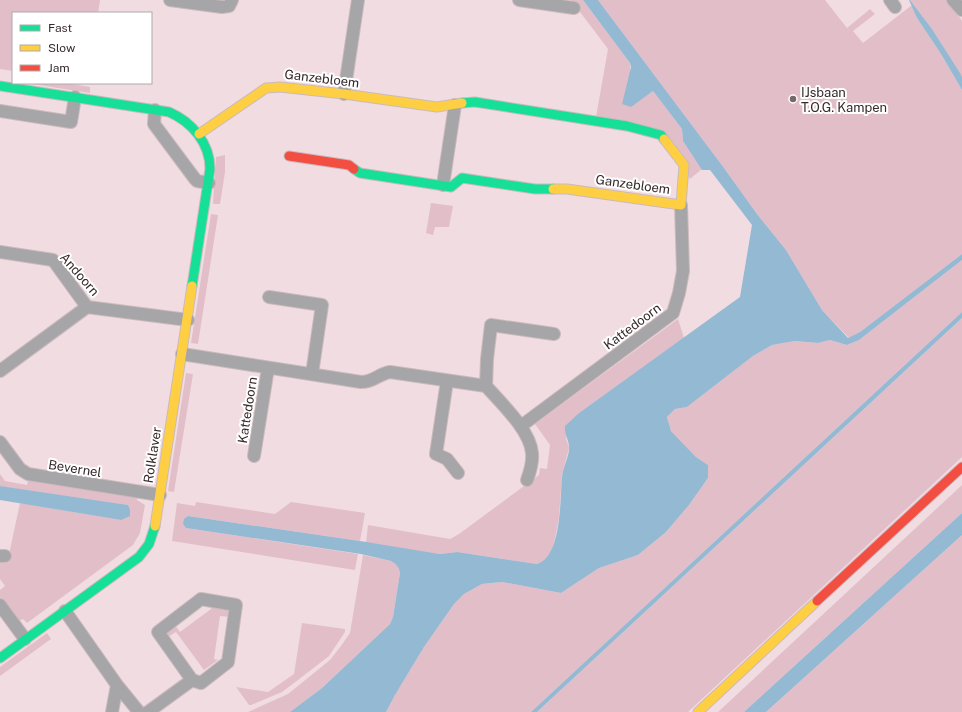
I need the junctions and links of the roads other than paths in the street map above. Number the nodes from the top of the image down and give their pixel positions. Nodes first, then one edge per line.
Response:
1 (170, 0) edge
2 (232, 0) edge
3 (358, 0) edge
4 (519, 0) edge
5 (953, 0) edge
6 (574, 8) dead end
7 (962, 10) edge
8 (0, 86) edge
9 (344, 94) junction
10 (75, 97) junction
11 (455, 105) junction
12 (154, 110) junction
13 (0, 111) edge
14 (199, 134) junction
15 (289, 156) dead end
16 (209, 183) junction
17 (443, 185) junction
18 (681, 205) junction
19 (0, 252) edge
20 (269, 297) dead end
21 (87, 307) junction
22 (188, 320) junction
23 (554, 334) dead end
24 (182, 354) junction
25 (268, 368) junction
26 (0, 371) edge
27 (312, 374) junction
28 (447, 381) junction
29 (486, 386) junction
30 (521, 426) junction
31 (0, 442) edge
32 (254, 456) dead end
33 (962, 467) edge
34 (458, 473) dead end
35 (962, 478) edge
36 (527, 480) dead end
37 (160, 495) junction
38 (0, 605) edge
39 (65, 611) junction
40 (25, 639) junction
41 (0, 658) edge
42 (192, 680) junction
43 (117, 685) junction
44 (112, 712) edge
45 (139, 712) edge
46 (148, 712) edge
47 (698, 712) edge
48 (709, 712) edge

1 - 2 street
3 - 9 street
4 - 6 street
5 - 7 street
8 - 10 main road, Rolklaver
9 - 11 main road, Ganzebloem
9 - 14 main road, Ganzebloem
10 - 12 main road, Rolklaver
10 - 13 street
11 - 17 street
11 - 18 main road, Ganzebloem
12 - 14 main road, Rolklaver
12 - 16 street
14 - 16 main road, Rolklaver
15 - 17 main road, Ganzebloem
16 - 22 main road, Rolklaver
17 - 18 main road, Ganzebloem
18 - 30 street, Kattedoorn
19 - 21 street, Andoorn
20 - 27 street
21 - 22 street, Andoorn
21 - 26 street
22 - 24 main road, Rolklaver
23 - 29 street
24 - 25 street, Kattedoorn
24 - 37 main road, Rolklaver
25 - 27 street, Kattedoorn
25 - 32 street, Kattedoorn
27 - 28 street, Kattedoorn
28 - 29 street, Kattedoorn
28 - 34 street
29 - 30 street
30 - 36 street
31 - 37 street, Bevernel
33 - 47 main road
35 - 48 main road
37 - 39 main road, Rolklaver
38 - 40 street
39 - 40 main road, Rolklaver
39 - 43 street
40 - 41 main road, Rolklaver
42 - 42 street
42 - 46 street
43 - 44 street
43 - 45 street

